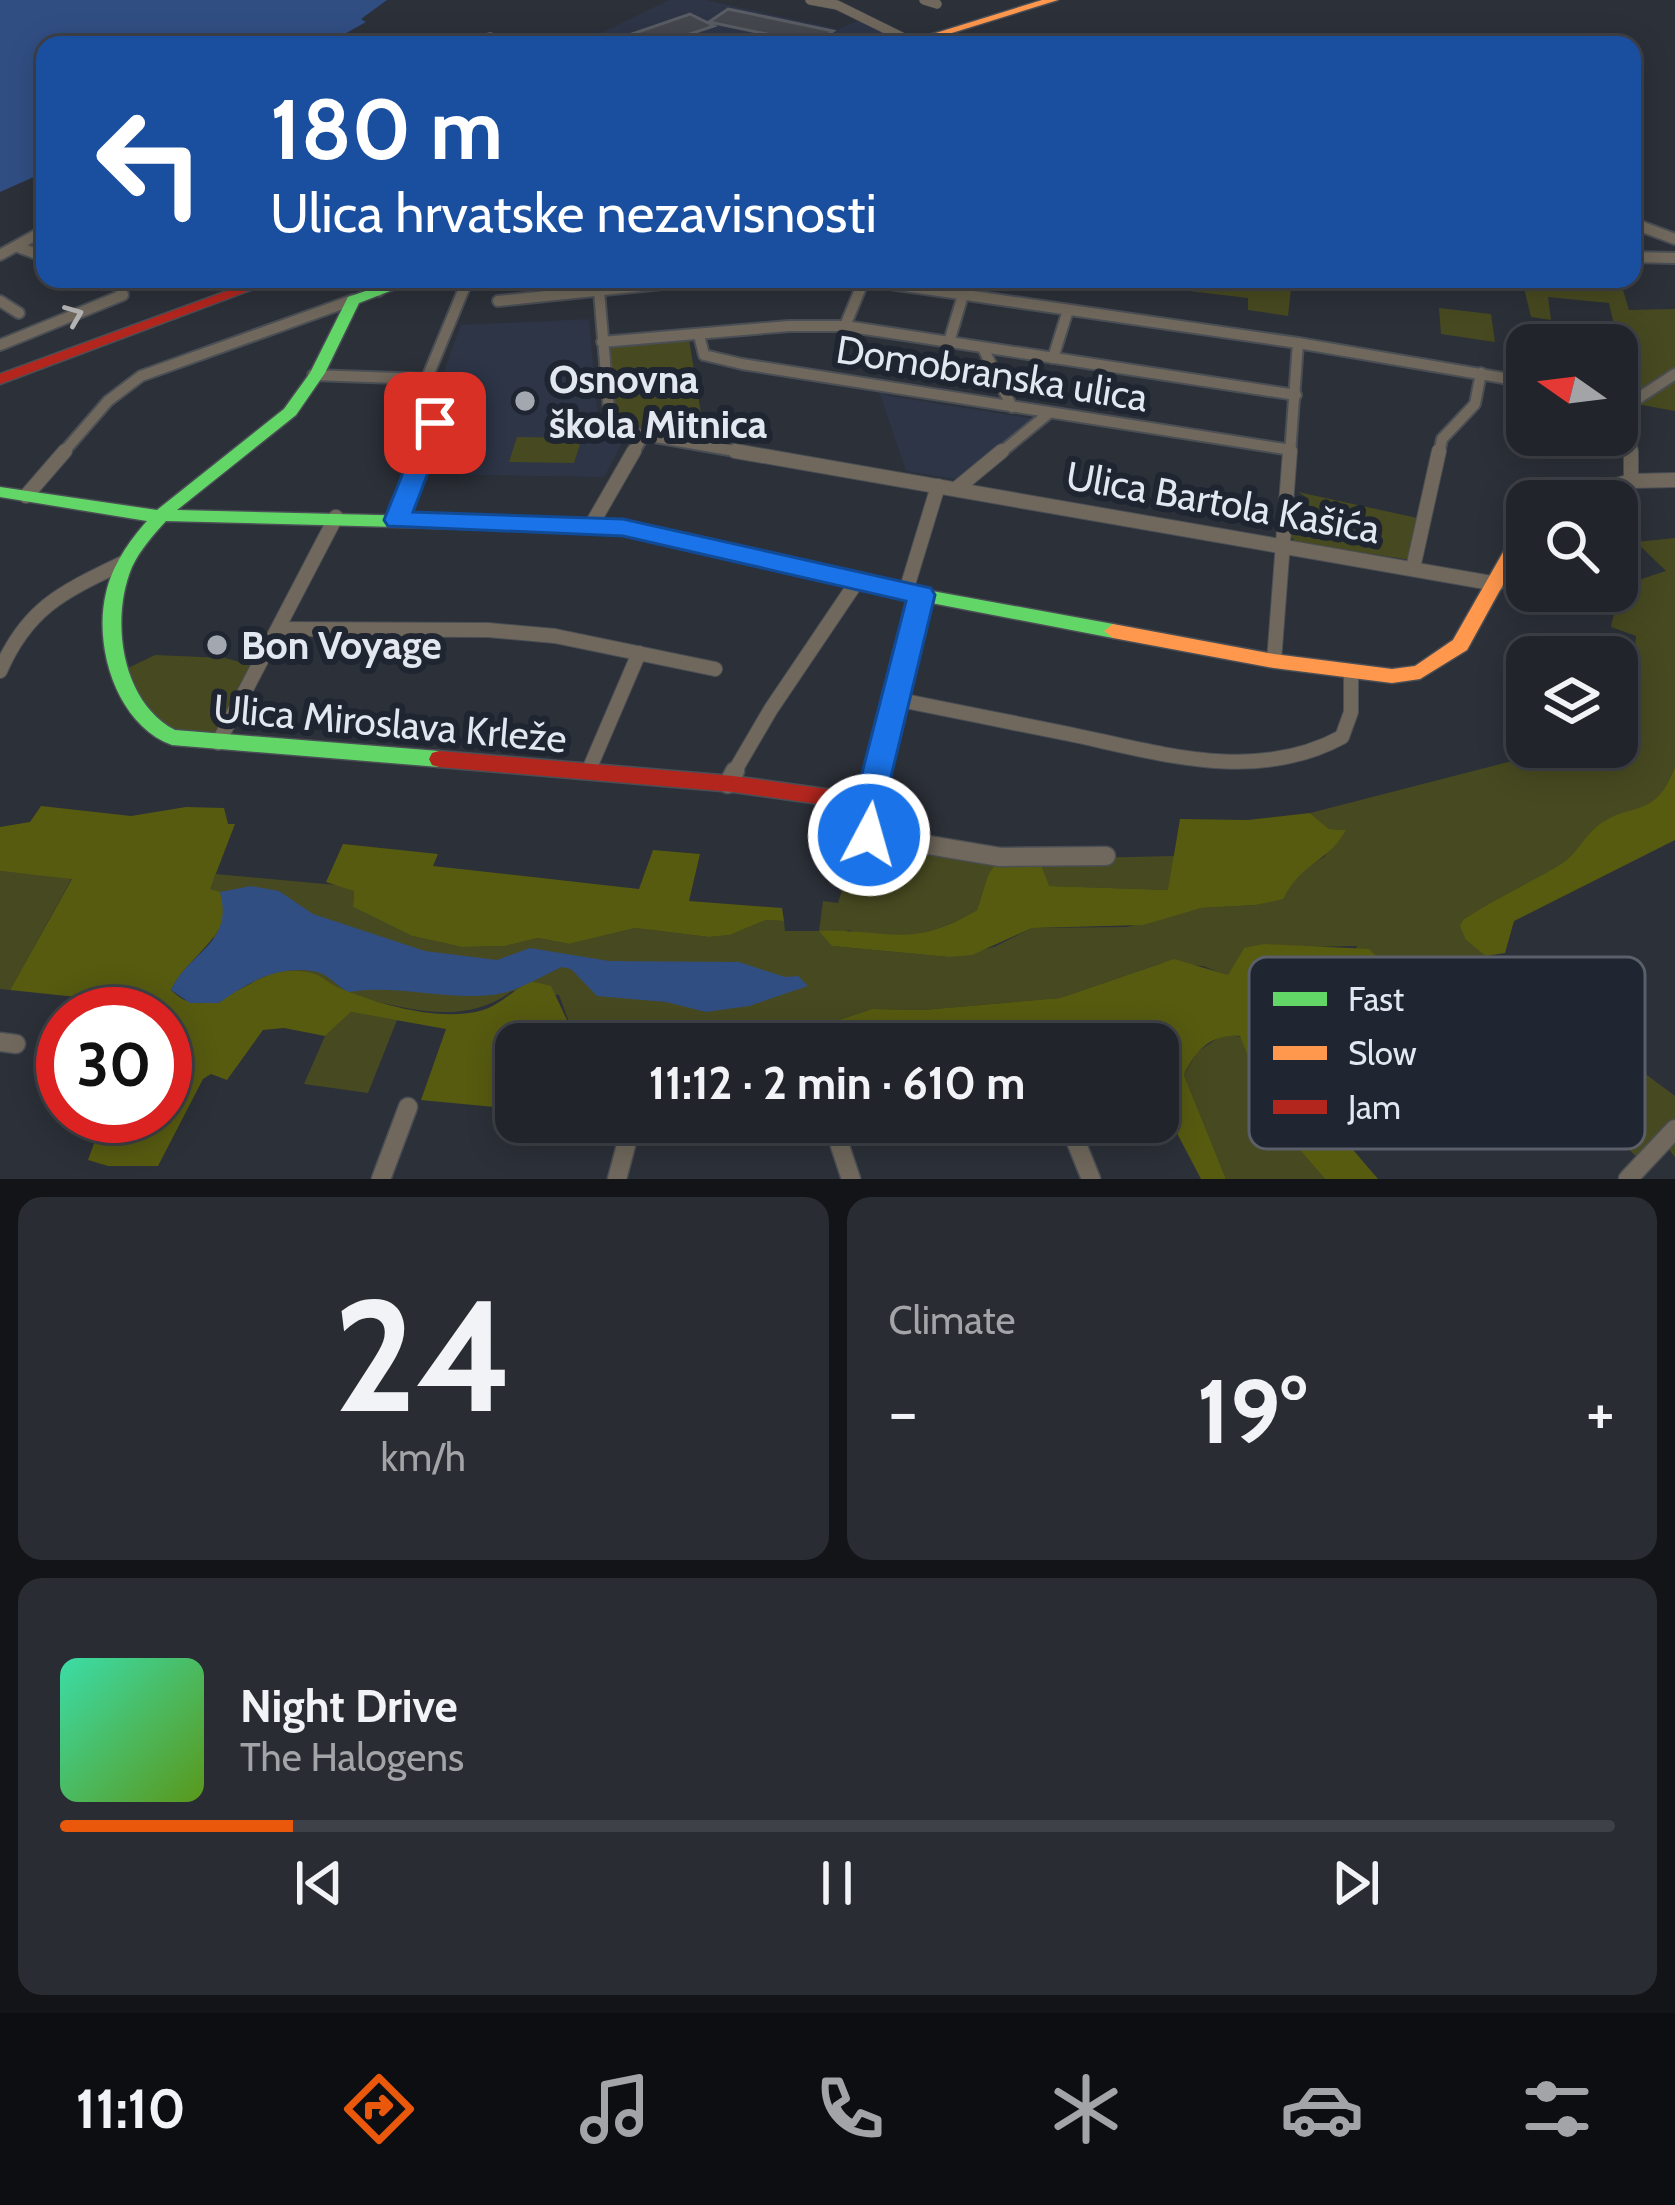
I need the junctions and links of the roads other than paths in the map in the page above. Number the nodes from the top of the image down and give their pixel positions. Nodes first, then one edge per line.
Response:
1 (810, 0) edge
2 (924, 0) edge
3 (1052, 0) edge
4 (842, 2) edge
5 (937, 4) dead end
6 (896, 36) edge
7 (931, 36) edge
8 (1641, 226) edge
9 (36, 236) edge
10 (1675, 239) edge
11 (18, 247) junction
12 (36, 253) edge
13 (0, 255) edge
14 (1641, 257) edge
15 (1675, 258) edge
16 (120, 288) edge
17 (248, 288) edge
18 (368, 288) edge
19 (464, 288) edge
20 (594, 288) edge
21 (627, 288) edge
22 (857, 288) edge
23 (915, 288) edge
24 (599, 291) junction
25 (963, 295) junction
26 (353, 300) junction
27 (0, 301) edge
28 (498, 301) dead end
29 (1068, 310) junction
30 (19, 313) dead end
31 (844, 326) junction
32 (699, 335) junction
33 (602, 342) junction
34 (949, 342) junction
35 (1298, 343) junction
36 (0, 345) edge
37 (983, 347) junction
38 (1053, 358) junction
39 (1480, 373) junction
40 (1675, 374) edge
41 (313, 375) junction
42 (427, 378) junction
43 (1506, 378) edge
44 (0, 379) edge
45 (1296, 394) junction
46 (1638, 394) edge
47 (1012, 407) junction
48 (1049, 413) junction
49 (643, 436) junction
50 (1291, 450) junction
51 (1675, 480) edge
52 (1638, 481) edge
53 (938, 485) junction
54 (956, 489) junction
55 (0, 492) edge
56 (26, 496) junction
57 (164, 514) junction
58 (336, 518) junction
59 (397, 520) junction
60 (592, 524) junction
61 (1283, 547) junction
62 (123, 563) junction
63 (1506, 565) edge
64 (1413, 568) junction
65 (858, 580) junction
66 (1496, 584) junction
67 (914, 593) junction
68 (278, 629) junction
69 (639, 653) junction
70 (1274, 661) junction
71 (715, 669) dead end
72 (0, 671) edge
73 (1352, 674) junction
74 (895, 699) junction
75 (218, 743) junction
76 (588, 772) junction
77 (728, 784) junction
78 (869, 802) junction
79 (1106, 856) dead end
80 (407, 1107) dead end
81 (1675, 1129) edge
82 (627, 1143) edge
83 (1076, 1143) edge
84 (840, 1146) dead end
85 (381, 1179) edge
86 (617, 1179) edge
87 (851, 1179) edge
88 (1091, 1179) edge
89 (1628, 1179) edge

1 - 4 street
2 - 5 street
3 - 7 street
4 - 6 street
8 - 10 street
9 - 11 street
11 - 12 street
11 - 13 street
14 - 15 street
36 -> 16 street
17 - 44 street
18 - 26 street
19 - 42 street
20 - 24 street
21 - 24 street
22 - 31 street
23 - 25 street
24 - 28 street
24 - 33 street
25 - 29 street
25 - 34 street
26 - 41 street, Ulica Miroslava Krleže
26 - 56 street
27 - 30 street
29 - 35 street
29 - 38 street
31 - 32 street
31 - 34 street
32 - 33 street
32 - 47 street, Domobranska ulica
33 - 49 street
34 - 37 street
35 - 39 street
35 - 45 street
37 - 38 street
37 - 47 street
38 - 45 street
39 - 43 street
39 - 64 street
40 - 46 street
41 - 42 street
41 - 57 street, Ulica Miroslava Krleže
42 - 59 street
45 - 50 street
47 - 48 street, Domobranska ulica
48 - 50 street, Domobranska ulica
48 - 54 street
49 - 53 street, Ulica Bartola Kašića
49 - 60 street
50 - 61 street
51 - 52 street
53 - 54 street, Ulica Bartola Kašića
53 - 67 street
54 - 61 street, Ulica Bartola Kašića
55 - 56 street
56 - 57 street
57 - 58 street
57 - 62 street, Ulica Miroslava Krleže
58 - 59 street
58 - 68 street
59 - 60 street
60 - 65 street
61 - 64 street, Ulica Bartola Kašića
61 - 70 street
62 - 72 street
62 - 75 street, Ulica Miroslava Krleže
63 - 66 street
64 - 66 street, Ulica Bartola Kašića
65 - 67 street
65 - 77 street
66 - 73 street
67 - 70 street
67 - 74 street
68 - 69 street
68 - 75 street
69 - 71 street
69 - 76 street
70 - 73 street
73 - 74 street
74 - 78 street
75 - 76 street, Ulica Miroslava Krleže
76 - 77 street, Ulica Miroslava Krleže
77 - 78 street, Ulica Miroslava Krleže
78 - 79 street
80 - 85 street
81 - 89 street
82 - 86 street
83 - 88 street
84 - 87 street

